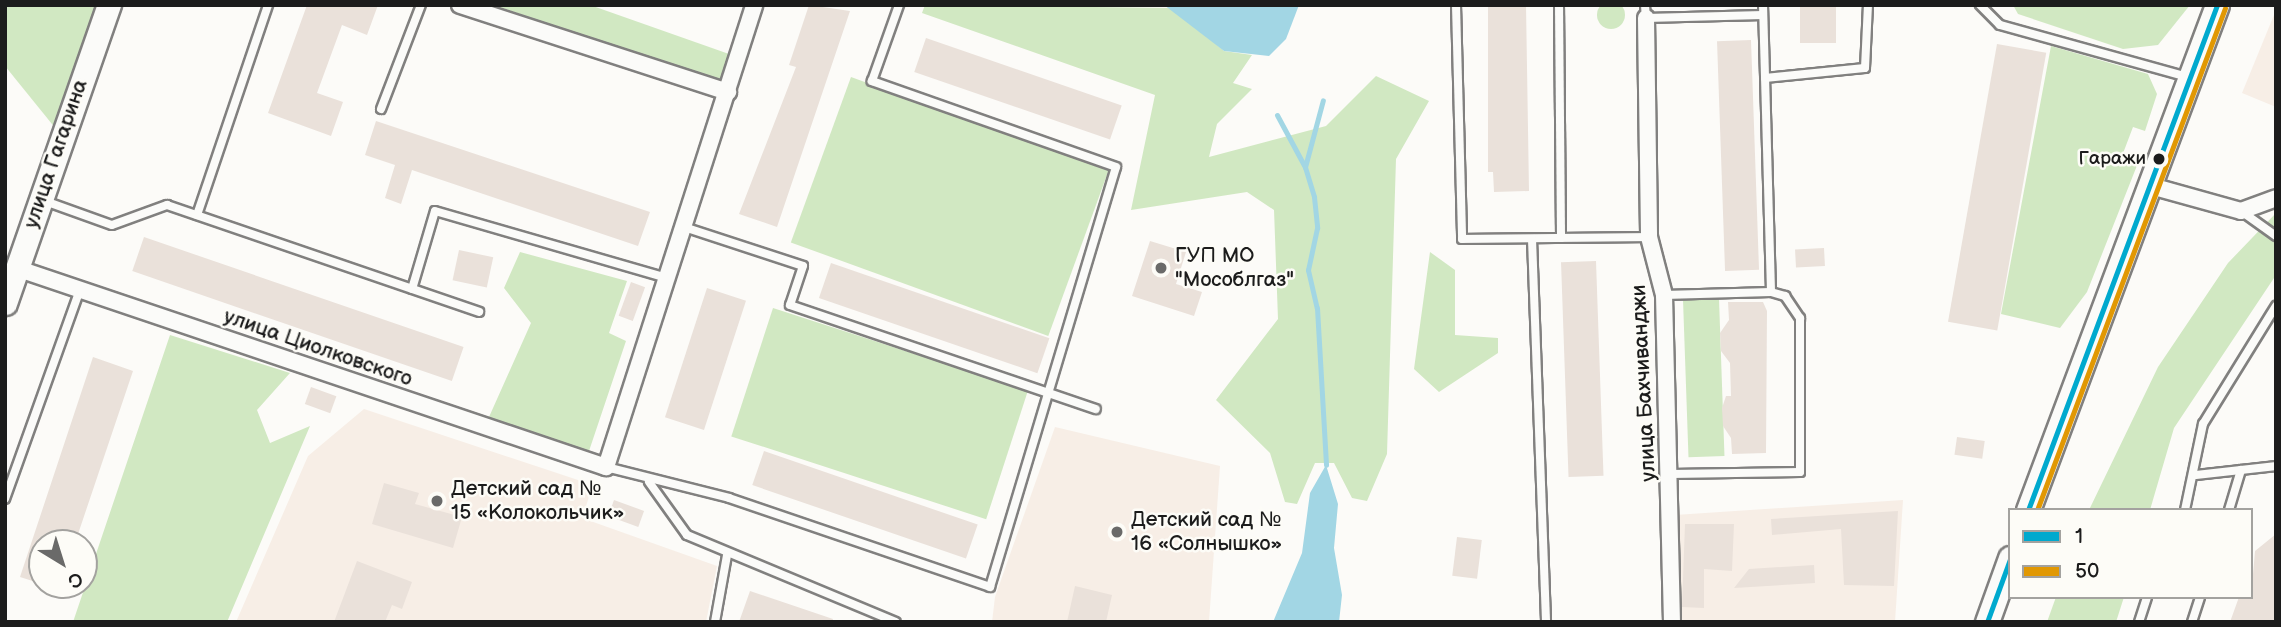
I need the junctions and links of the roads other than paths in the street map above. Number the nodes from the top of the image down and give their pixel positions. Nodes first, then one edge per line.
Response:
1 (109, 5) edge
2 (268, 5) edge
3 (421, 5) edge
4 (754, 5) edge
5 (899, 5) edge
6 (1456, 5) edge
7 (1559, 5) edge
8 (1763, 5) edge
9 (1868, 5) edge
10 (1980, 5) edge
11 (2217, 5) edge
12 (467, 6) edge
13 (1646, 12) edge
14 (1763, 15) junction
15 (1765, 78) junction
16 (2190, 78) junction
17 (728, 92) junction
18 (381, 108) dead end
19 (2151, 186) junction
20 (2276, 198) edge
21 (40, 200) junction
22 (2241, 211) junction
23 (197, 215) junction
24 (684, 227) junction
25 (2276, 236) edge
26 (1649, 237) junction
27 (1561, 238) junction
28 (1532, 239) junction
29 (10, 265) edge
30 (667, 278) junction
31 (412, 289) junction
32 (80, 290) junction
33 (1771, 292) junction
34 (1664, 295) junction
35 (5, 303) edge
36 (2276, 306) edge
37 (479, 312) dead end
38 (1047, 393) junction
39 (1096, 409) dead end
40 (2276, 466) edge
41 (606, 467) junction
42 (2241, 470) junction
43 (1671, 474) junction
44 (2196, 475) junction
45 (649, 482) junction
46 (5, 499) edge
47 (2029, 508) edge
48 (2186, 508) edge
49 (2230, 508) edge
50 (727, 555) junction
51 (2008, 564) edge
52 (2146, 599) edge
53 (2199, 599) edge
54 (715, 622) edge
55 (896, 622) edge
56 (1546, 622) edge
57 (1672, 622) edge
58 (1987, 622) edge
59 (2139, 622) edge
60 (2192, 622) edge

1 - 21 main road, улица Гагарина
2 - 23 lane
3 - 18 lane
4 - 17 street
5 - 38 lane
6 - 28 lane
7 - 27 lane
8 - 14 lane
9 - 15 lane
10 - 16 lane
11 - 16 main road
12 - 17 street
13 - 14 lane
13 - 26 street, улица Бахчиванджи
14 - 15 lane
15 - 33 lane
16 - 19 main road
17 - 24 street
19 - 22 street
19 - 47 main road
20 - 22 street
21 - 23 lane
21 - 29 main road, улица Гагарина
22 - 25 lane
23 - 31 lane
24 - 30 street
24 - 38 lane
26 - 27 lane
26 - 34 street, улица Бахчиванджи
27 - 28 lane
28 - 56 lane
29 - 32 street, улица Циолковского
29 - 35 main road, улица Гагарина
30 - 31 lane
30 - 41 street
31 - 37 lane
32 - 41 street, улица Циолковского
32 - 46 lane
33 - 34 lane
33 - 43 lane
34 - 43 street, улица Бахчиванджи
36 - 44 lane
38 - 39 lane
38 - 45 lane
40 - 42 lane
41 - 45 lane
42 - 44 lane
42 - 49 lane
43 - 57 street, улица Бахчиванджи
44 - 48 lane
45 - 50 lane
50 - 54 lane
50 - 55 lane
51 - 58 main road
52 - 59 lane
53 - 60 lane

